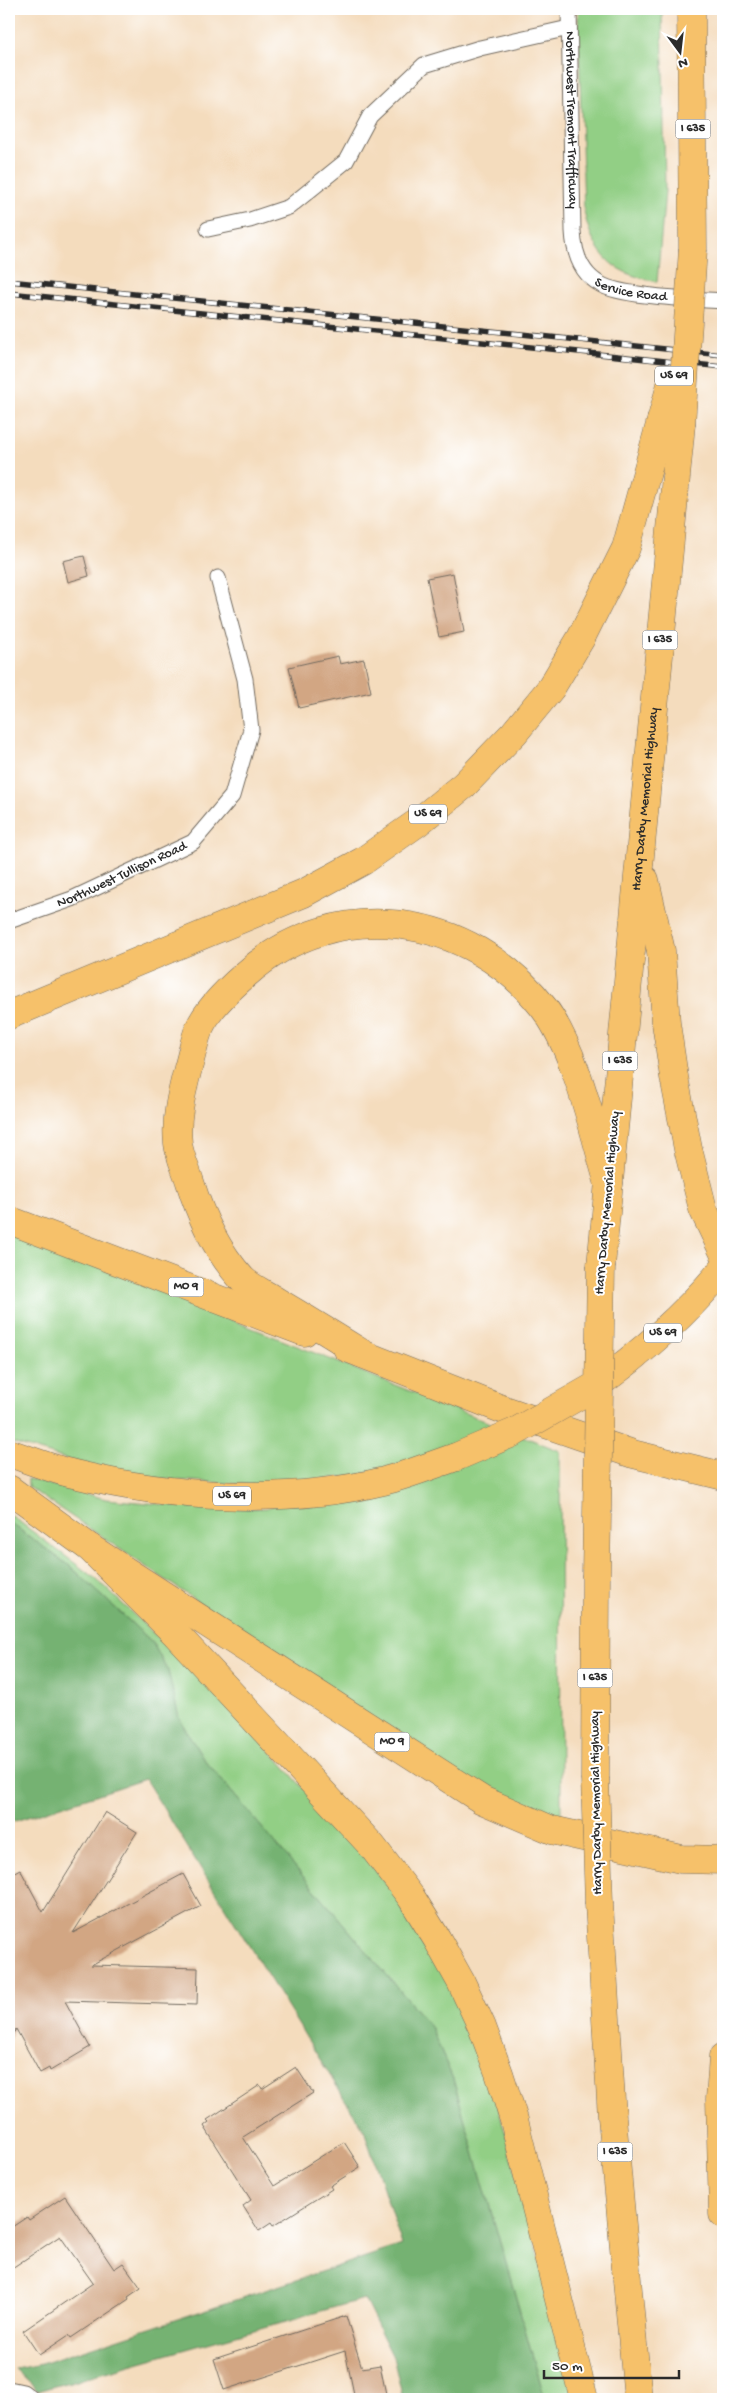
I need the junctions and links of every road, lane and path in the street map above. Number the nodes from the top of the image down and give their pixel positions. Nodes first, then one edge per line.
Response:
1 (568, 9) edge
2 (691, 9) edge
3 (569, 28) junction
4 (208, 228) dead end
5 (573, 231) joint
6 (723, 301) edge
7 (671, 422) junction
8 (218, 578) dead end
9 (640, 856) junction
10 (9, 921) edge
11 (9, 1015) edge
12 (609, 1184) junction
13 (9, 1220) edge
14 (723, 1252) edge
15 (723, 1269) edge
16 (363, 1354) junction
17 (9, 1453) edge
18 (723, 1476) edge
19 (9, 1488) edge
20 (90, 1548) junction
21 (723, 1860) edge
22 (723, 2057) edge
23 (723, 2214) edge
24 (9, 2389) edge
25 (32, 2399) edge
26 (584, 2399) edge
27 (638, 2399) edge

1 - 3 street, Northwest Tremont Trafficway
2 - 7 highway, Harry Darby Memorial Highway / I 635, bridge
3 - 4 street
3 - 5 street, Northwest Tremont Trafficway
5 - 6 street, Service Road
7 - 9 highway, Harry Darby Memorial Highway / I 635
7 - 11 highway, US 69
8 - 10 street, Northwest Tullison Road
9 - 12 highway, Harry Darby Memorial Highway / I 635
9 - 14 highway
12 - 16 highway
12 - 27 highway, Harry Darby Memorial Highway / I 635, bridge
13 - 16 highway, MO 9
15 - 17 highway, US 69, bridge
16 - 18 highway, MO 9
19 - 20 highway, MO 9
20 - 21 highway, MO 9
20 - 26 highway
22 - 23 highway
24 - 25 street

